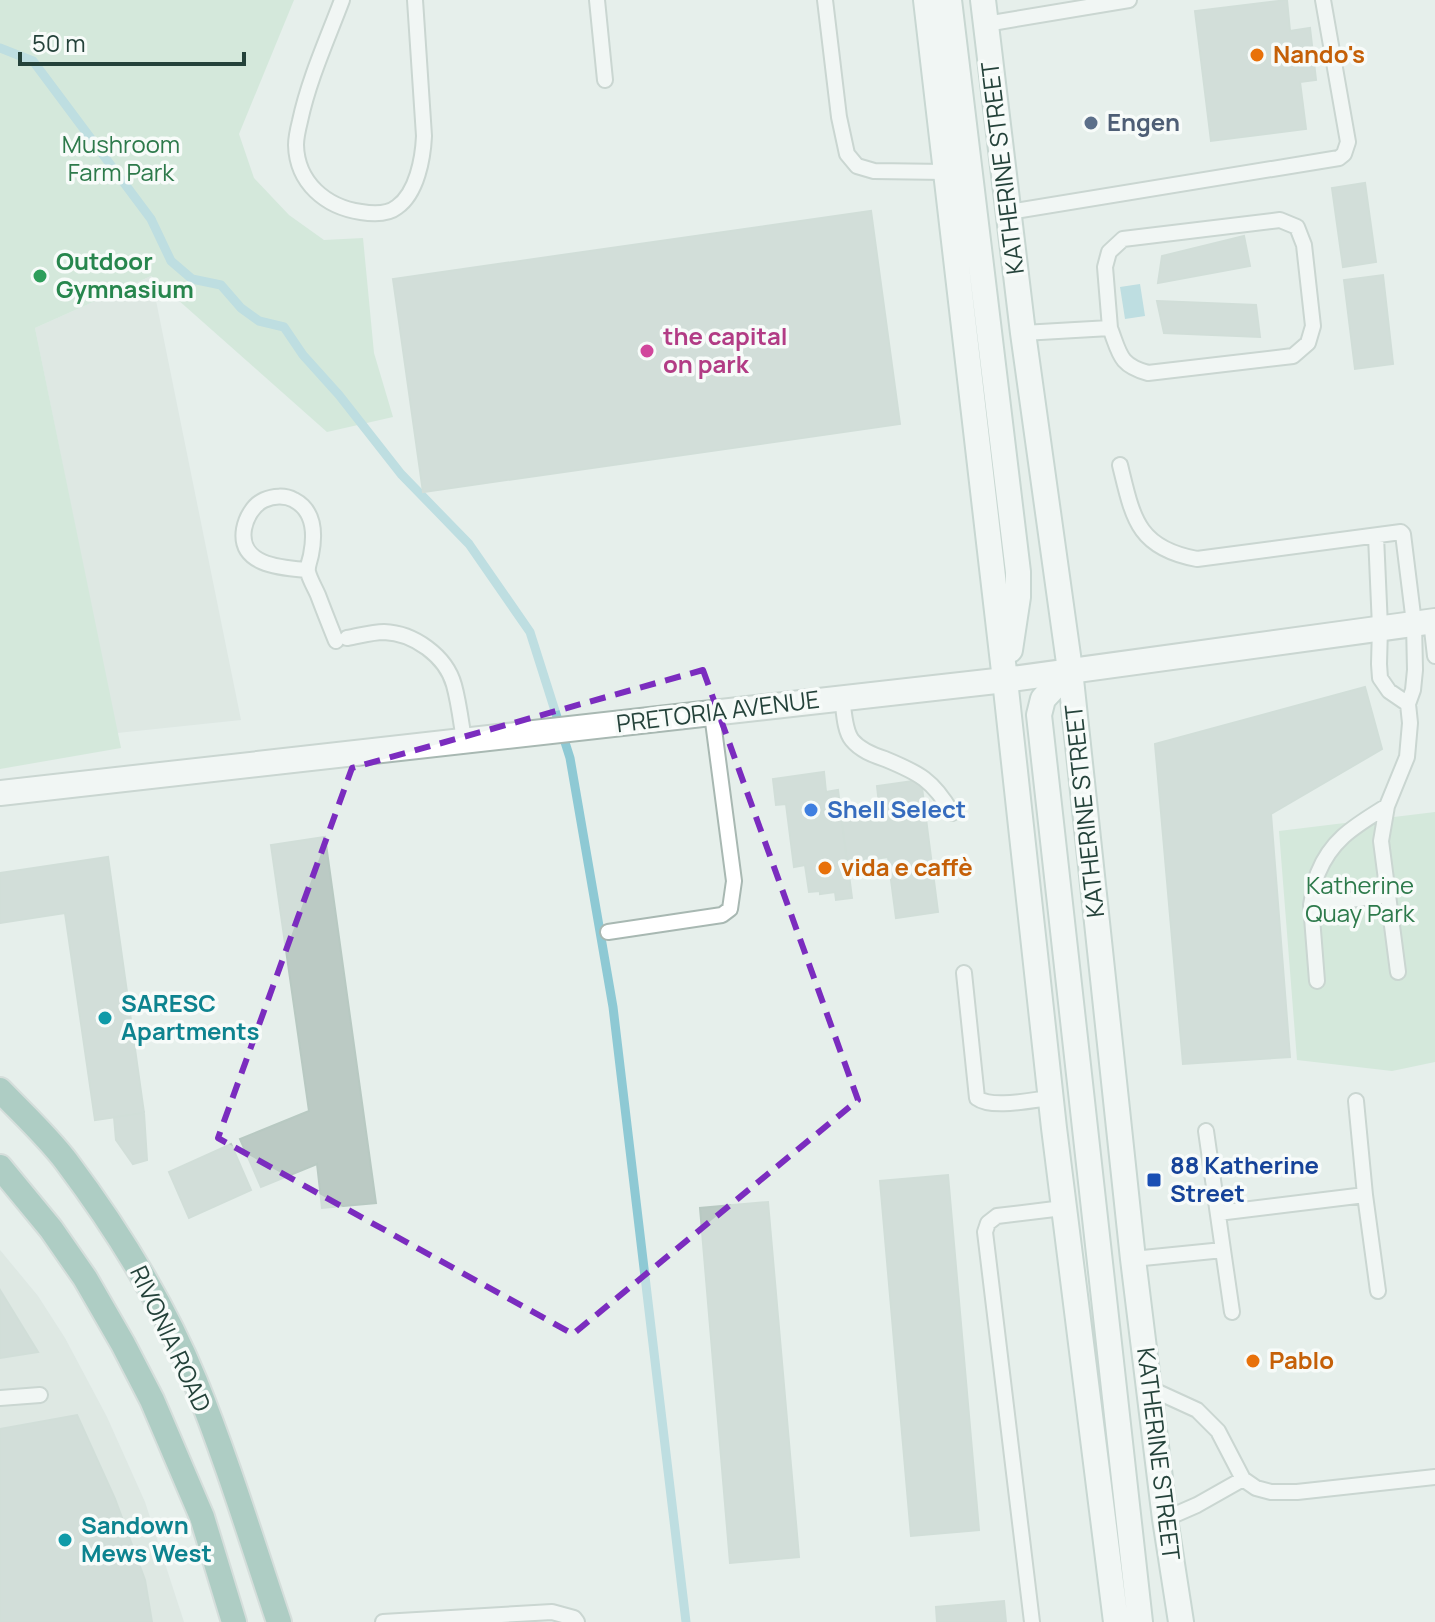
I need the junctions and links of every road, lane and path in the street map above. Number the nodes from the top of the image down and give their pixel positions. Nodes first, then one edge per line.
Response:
1 (342, 0) edge
2 (415, 0) edge
3 (597, 0) edge
4 (825, 0) edge
5 (926, 0) edge
6 (949, 0) edge
7 (1129, 0) edge
8 (1323, 0) edge
9 (984, 12) edge
10 (605, 80) dead end
11 (946, 172) junction
12 (1009, 212) junction
13 (1110, 328) junction
14 (1023, 333) junction
15 (1120, 465) dead end
16 (1376, 536) junction
17 (307, 570) junction
18 (1427, 622) edge
19 (1380, 627) junction
20 (1435, 656) edge
21 (1070, 670) junction
22 (1005, 680) junction
23 (842, 697) junction
24 (1408, 704) junction
25 (712, 714) junction
26 (464, 740) junction
27 (0, 793) edge
28 (1387, 806) junction
29 (952, 813) dead end
30 (1388, 895) junction
31 (1311, 905) junction
32 (608, 932) dead end
33 (1398, 972) dead end
34 (964, 973) dead end
35 (1317, 981) dead end
36 (0, 1090) edge
37 (1050, 1098) junction
38 (1356, 1101) dead end
39 (1206, 1131) dead end
40 (0, 1167) edge
41 (1365, 1195) junction
42 (1063, 1208) junction
43 (1218, 1213) junction
44 (1223, 1250) junction
45 (1133, 1259) junction
46 (1378, 1291) dead end
47 (1232, 1312) dead end
48 (1149, 1388) junction
49 (40, 1395) dead end
50 (0, 1398) edge
51 (1435, 1477) edge
52 (1243, 1479) junction
53 (1165, 1519) junction
54 (234, 1622) edge
55 (279, 1622) edge
56 (383, 1622) edge
57 (577, 1622) edge
58 (1032, 1622) edge
59 (1116, 1622) edge
60 (1140, 1622) edge
61 (1181, 1622) edge

1 - 2 lane
3 - 10 lane
4 - 11 lane
5 - 11 main road
6 - 22 main road
7 - 9 lane
8 - 12 lane
9 - 12 main road, KATHERINE STREET
11 - 22 main road
12 - 14 main road, KATHERINE STREET
13 - 13 lane
13 - 14 lane
14 - 21 main road, KATHERINE STREET
15 - 16 lane
16 - 18 lane
16 - 19 lane
17 - 17 lane
17 - 26 lane
18 - 19 main road, PRETORIA AVENUE
18 - 20 lane
18 - 24 lane
19 - 21 main road, PRETORIA AVENUE
19 - 24 lane
21 - 22 main road, PRETORIA AVENUE
21 - 45 main road, KATHERINE STREET
21 - 60 main road
22 - 23 main road, PRETORIA AVENUE
22 - 37 main road
23 - 25 main road, PRETORIA AVENUE
23 - 29 lane
24 - 28 lane
25 - 26 main road, PRETORIA AVENUE
25 - 32 lane
26 - 27 main road, PRETORIA AVENUE
28 - 30 lane
28 - 31 lane
30 - 31 lane
30 - 33 lane
31 - 35 lane
34 - 37 lane
36 - 55 main road, RIVONIA ROAD
37 - 42 main road
38 - 41 lane
39 - 43 lane
40 - 54 main road, RIVONIA ROAD
41 - 43 lane
41 - 46 lane
42 - 58 lane
42 - 59 main road
43 - 44 lane
44 - 45 lane
44 - 47 lane
45 - 48 main road, KATHERINE STREET
48 - 52 lane
48 - 53 main road, KATHERINE STREET
49 - 50 lane
51 - 52 lane
52 - 53 lane
53 - 61 main road, KATHERINE STREET
56 - 57 lane

